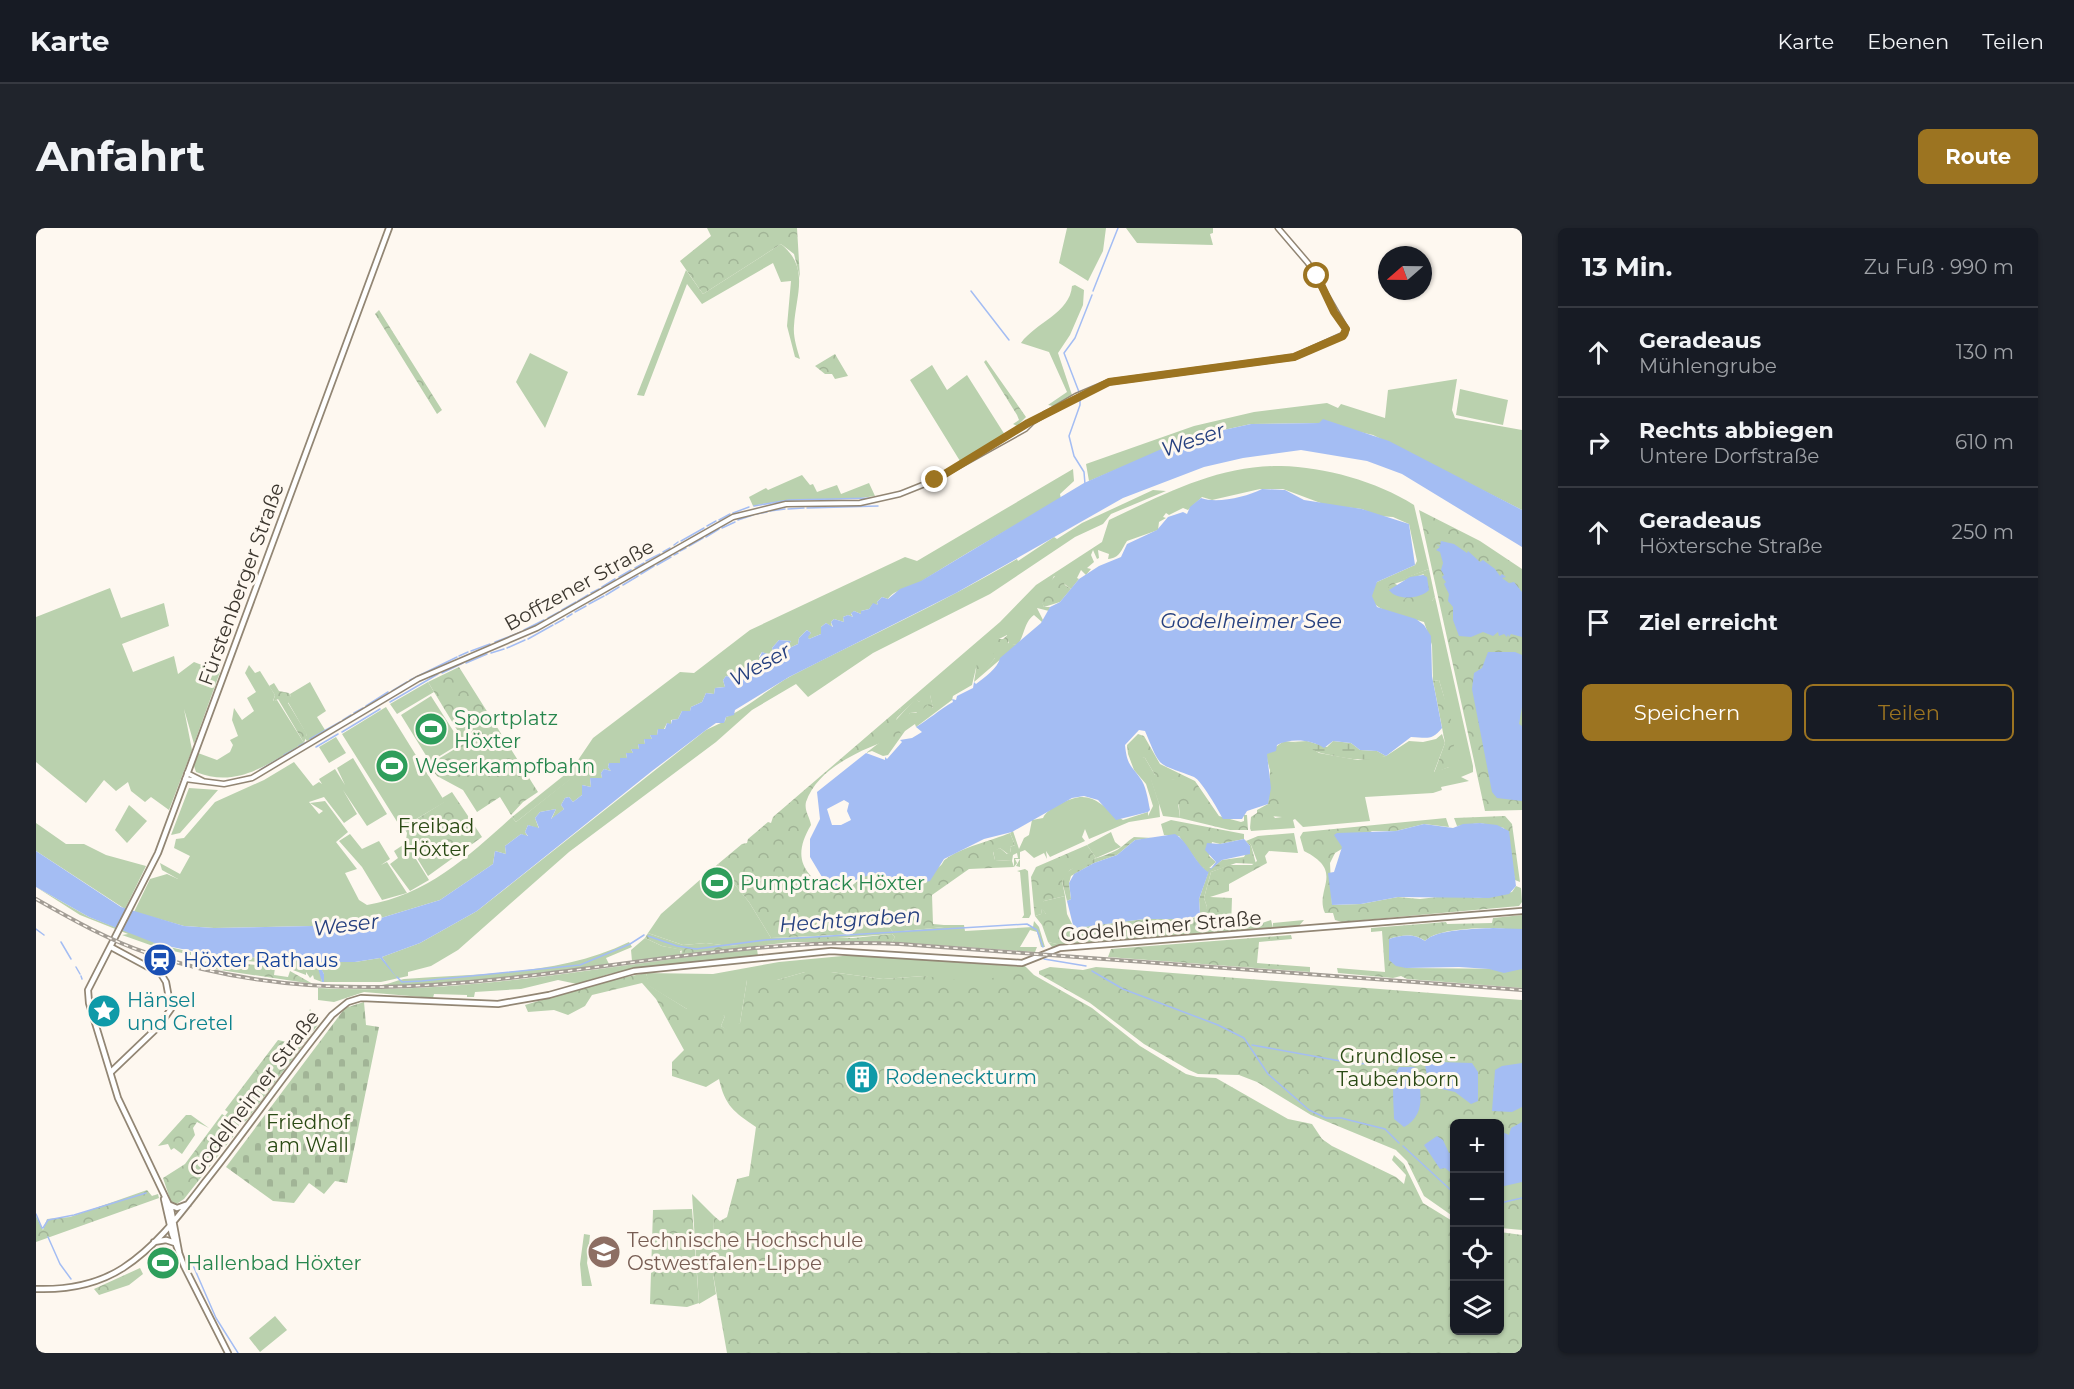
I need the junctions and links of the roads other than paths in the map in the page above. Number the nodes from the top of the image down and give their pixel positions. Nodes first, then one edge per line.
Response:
1 (389, 228) edge
2 (1278, 228) edge
3 (187, 773) junction
4 (185, 779) junction
5 (204, 781) junction
6 (1522, 910) edge
7 (111, 947) junction
8 (111, 1072) junction
9 (161, 1191) junction
10 (189, 1203) junction
11 (168, 1204) junction
12 (175, 1220) junction
13 (170, 1225) junction
14 (154, 1242) junction
15 (176, 1245) junction
16 (179, 1252) junction
17 (36, 1289) edge
18 (228, 1353) edge

1 - 3 main road, Fürstenberger Straße
2 - 5 street, Boffzener Straße
3 - 4 main road, Fürstenberger Straße
3 - 5 street, Boffzener Straße
4 - 5 street, Boffzener Straße
4 - 7 main road, Fürstenberger Straße
6 - 10 main road, Godelheimer Straße
7 - 8 main road, Fürstenberger Straße
7 - 8 main road
8 - 9 main road
9 - 11 main road
9 - 13 main road
10 - 11 main road, Godelheimer Straße
10 - 12 main road, Godelheimer Straße
11 - 12 main road
12 - 13 main road, Godelheimer Straße
12 - 16 main road
13 - 14 main road, Godelheimer Straße
13 - 15 main road
14 - 15 main road
14 - 17 main road, Godelheimer Straße
15 - 16 main road
16 - 18 main road

